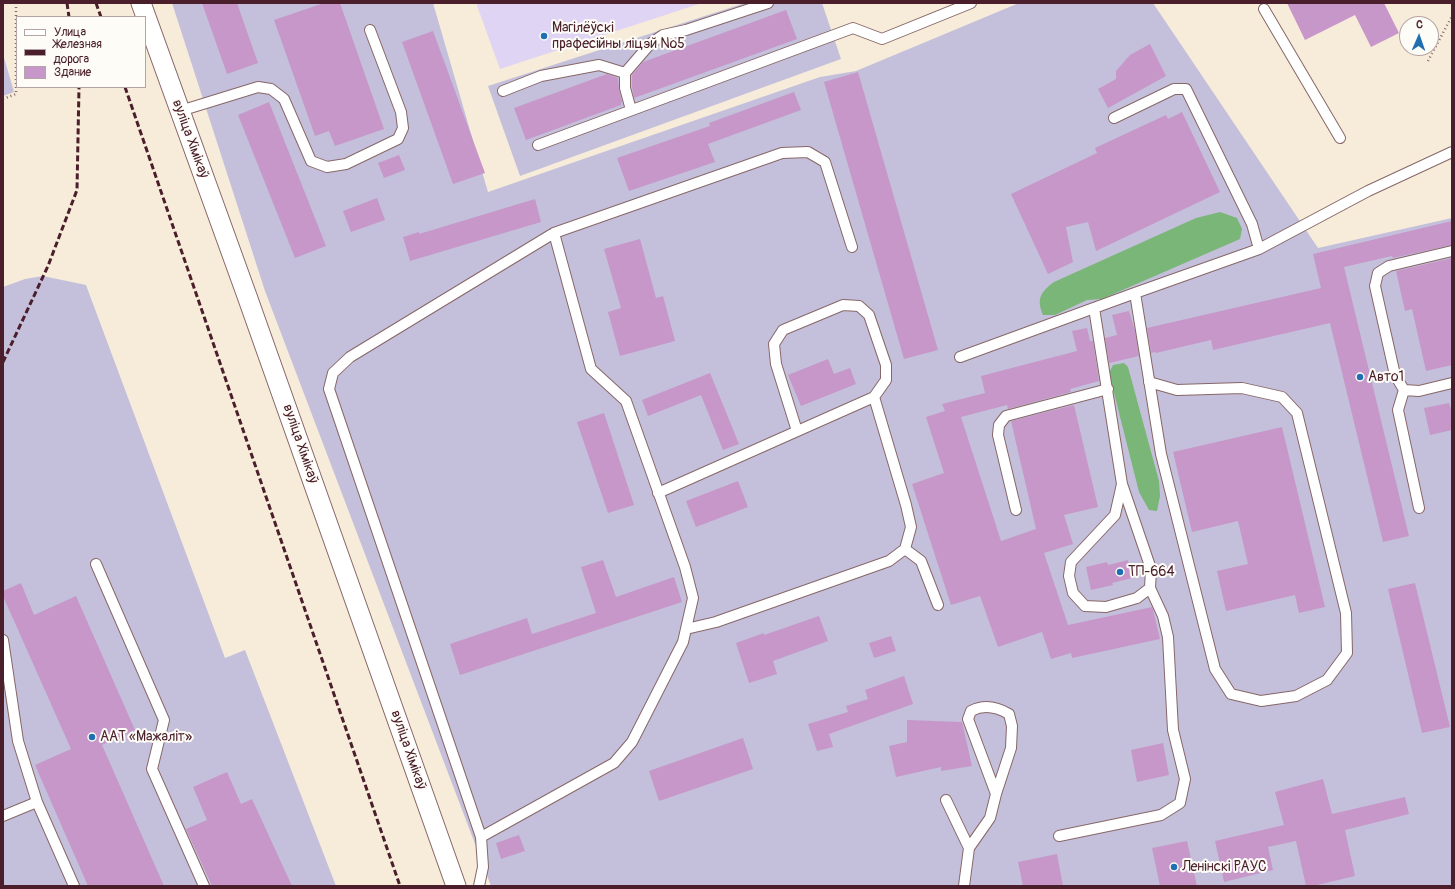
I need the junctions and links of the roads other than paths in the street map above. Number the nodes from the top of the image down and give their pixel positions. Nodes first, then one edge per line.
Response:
1 (141, 3) edge
2 (768, 3) edge
3 (971, 3) edge
4 (1264, 9) dead end
5 (146, 16) edge
6 (146, 17) edge
7 (370, 30) dead end
8 (625, 73) junction
9 (502, 90) dead end
10 (631, 110) junction
11 (180, 111) junction
12 (1114, 118) dead end
13 (1340, 138) dead end
14 (538, 145) dead end
15 (1452, 152) edge
16 (554, 233) junction
17 (852, 247) dead end
18 (1259, 250) junction
19 (1452, 251) edge
20 (1135, 293) junction
21 (1094, 308) junction
22 (960, 357) dead end
23 (1149, 382) junction
24 (1452, 383) edge
25 (1108, 389) junction
26 (1404, 390) junction
27 (874, 397) junction
28 (797, 431) junction
29 (1122, 484) junction
30 (658, 493) junction
31 (1420, 508) dead end
32 (1016, 510) dead end
33 (905, 549) junction
34 (96, 564) dead end
35 (1150, 588) junction
36 (938, 605) dead end
37 (686, 629) junction
38 (3, 640) edge
39 (996, 794) junction
40 (946, 800) dead end
41 (37, 802) junction
42 (3, 816) edge
43 (1059, 836) dead end
44 (481, 838) junction
45 (969, 848) junction
46 (74, 886) edge
47 (204, 886) edge
48 (456, 886) edge
49 (479, 886) edge
50 (964, 886) edge

1 - 5 street, вуліца Хімікаў
2 - 8 lane
3 - 10 lane
4 - 13 lane
6 - 11 street, вуліца Хімікаў
7 - 11 lane
8 - 9 lane
8 - 10 lane
10 - 14 lane
11 - 48 street, вуліца Хімікаў
12 - 18 lane
15 - 18 lane
16 - 17 lane
16 - 30 lane
16 - 44 lane
18 - 20 lane
19 - 26 lane
20 - 21 lane
20 - 23 lane
21 - 22 lane
21 - 25 lane
23 - 23 lane
24 - 26 lane
25 - 29 lane
25 - 32 lane
26 - 31 lane
27 - 28 lane
27 - 28 lane
27 - 33 lane
28 - 30 lane
29 - 35 lane
29 - 35 lane
30 - 37 lane
33 - 36 lane
33 - 37 lane
34 - 47 lane
35 - 43 lane
37 - 44 lane
38 - 41 lane
39 - 39 lane
39 - 45 lane
40 - 45 lane
41 - 42 lane
41 - 46 lane
44 - 49 lane
45 - 50 lane

